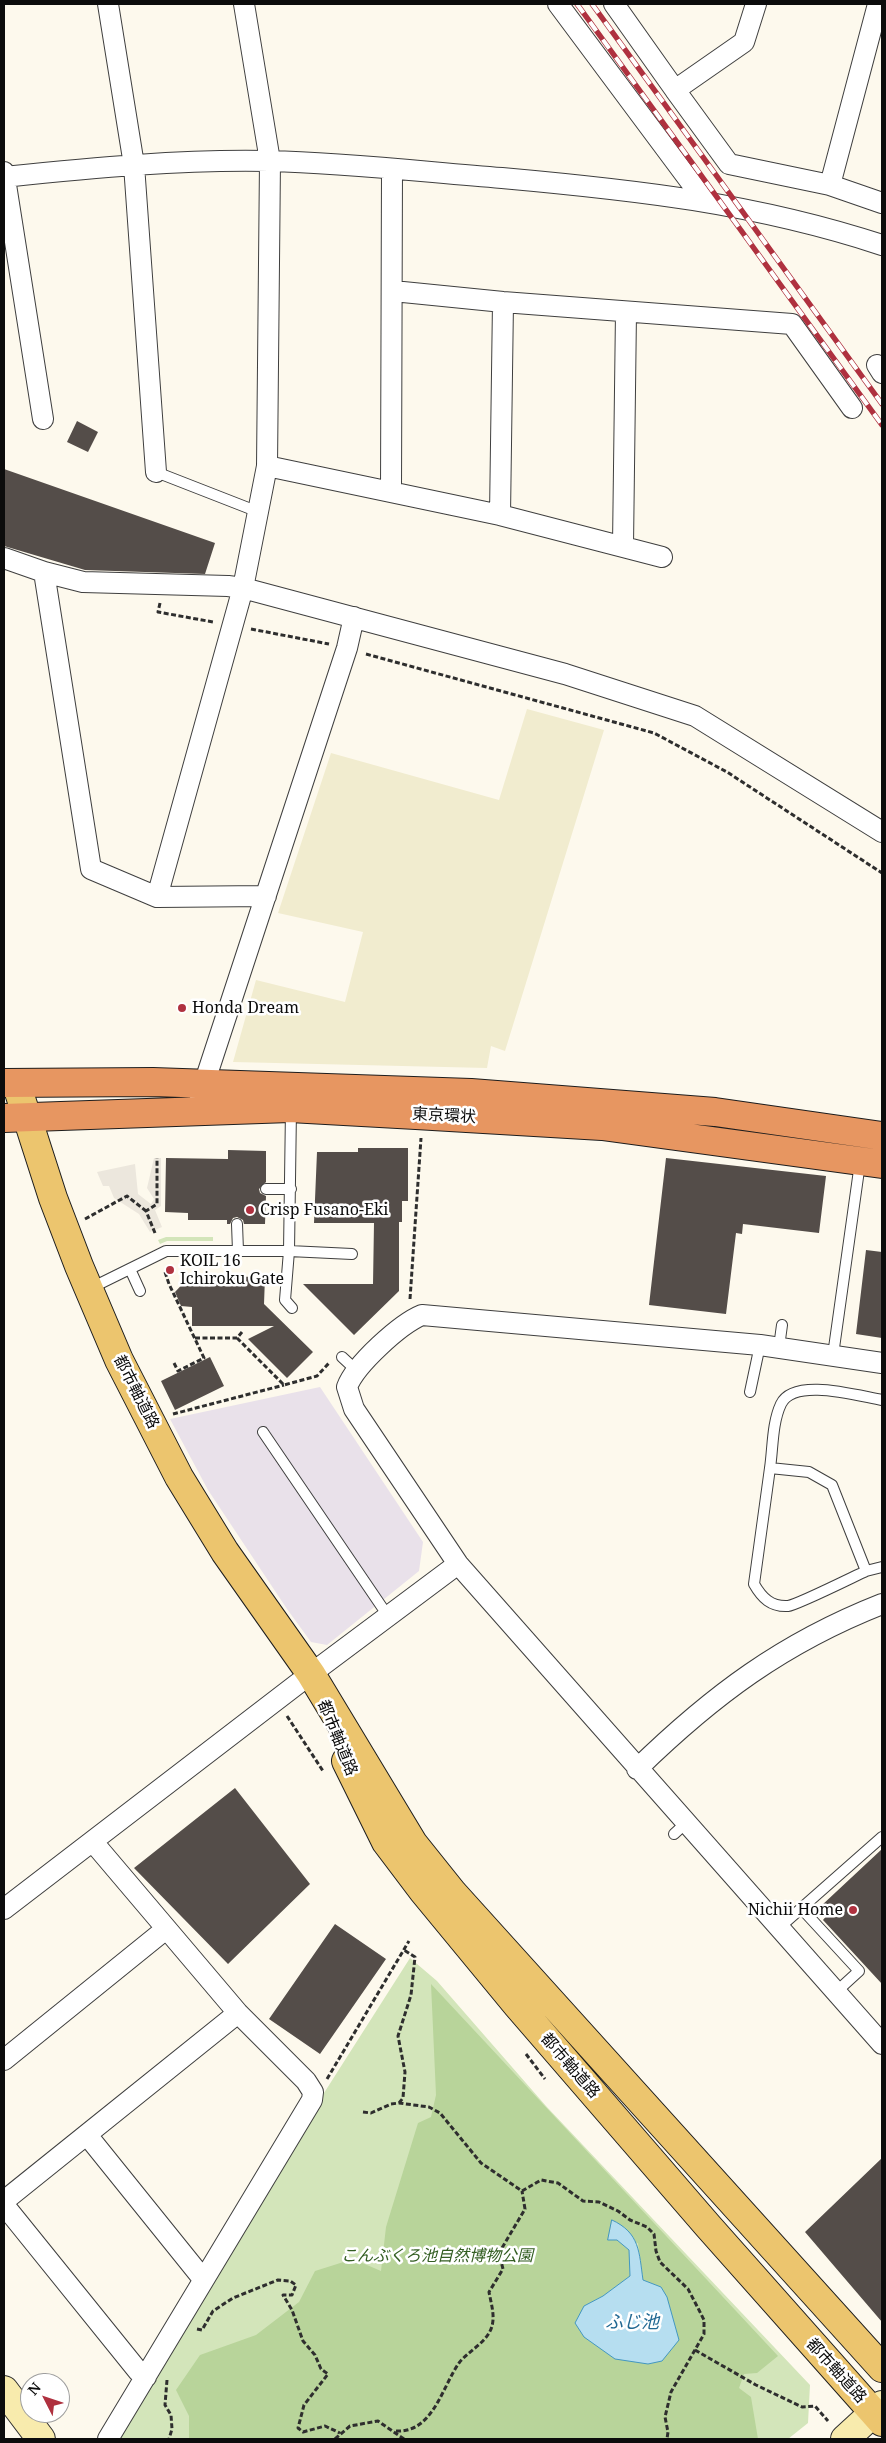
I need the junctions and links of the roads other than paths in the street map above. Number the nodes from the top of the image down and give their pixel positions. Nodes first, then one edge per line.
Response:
1 (108, 4) edge
2 (244, 4) edge
3 (558, 4) edge
4 (614, 4) edge
5 (756, 4) edge
6 (878, 4) edge
7 (675, 90) junction
8 (270, 161) junction
9 (134, 165) junction
10 (392, 169) junction
11 (4, 176) edge
12 (830, 186) junction
13 (704, 200) junction
14 (882, 203) edge
15 (882, 245) edge
16 (392, 291) junction
17 (502, 302) junction
18 (626, 312) junction
19 (852, 408) dead end
20 (43, 420) dead end
21 (267, 466) junction
22 (156, 472) joint
23 (391, 491) junction
24 (256, 511) junction
25 (500, 515) junction
26 (623, 545) junction
27 (662, 556) dead end
28 (4, 558) edge
29 (44, 572) junction
30 (242, 588) junction
31 (354, 618) junction
32 (882, 832) edge
33 (266, 896) junction
34 (157, 897) junction
35 (10, 1083) edge
36 (206, 1084) junction
37 (290, 1108) junction
38 (193, 1112) junction
39 (15, 1117) edge
40 (882, 1136) edge
41 (871, 1162) edge
42 (266, 1188) dead end
43 (291, 1188) junction
44 (237, 1224) dead end
45 (238, 1251) junction
46 (289, 1251) junction
47 (352, 1254) dead end
48 (130, 1269) junction
49 (89, 1290) junction
50 (140, 1291) dead end
51 (292, 1308) dead end
52 (782, 1325) dead end
53 (769, 1346) junction
54 (833, 1355) junction
55 (882, 1363) edge
56 (750, 1392) dead end
57 (882, 1400) edge
58 (263, 1432) dead end
59 (770, 1468) junction
60 (458, 1564) junction
61 (882, 1566) edge
62 (866, 1571) junction
63 (882, 1604) edge
64 (388, 1616) junction
65 (311, 1674) junction
66 (637, 1769) junction
67 (882, 1837) edge
68 (93, 1842) junction
69 (801, 1908) junction
70 (4, 1909) edge
71 (780, 1928) junction
72 (166, 1929) junction
73 (836, 1992) junction
74 (238, 2013) junction
75 (882, 2044) edge
76 (4, 2060) edge
77 (87, 2135) junction
78 (4, 2203) edge
79 (203, 2280) junction
80 (882, 2368) edge
81 (146, 2377) junction
82 (4, 2390) edge
83 (880, 2414) edge
84 (836, 2430) edge
85 (41, 2439) edge
86 (108, 2439) edge

1 - 9 street
2 - 8 street
3 - 13 street
4 - 7 street
5 - 7 street
6 - 12 street
7 - 12 street
8 - 9 street
8 - 10 street
8 - 21 street
9 - 11 street
9 - 22 street
10 - 13 street
10 - 16 street
11 - 20 street
12 - 14 street
13 - 15 street
16 - 17 street
16 - 23 street
17 - 18 street
17 - 25 street
18 - 19 street
18 - 26 street
21 - 23 street
21 - 24 street
22 - 24 lane
23 - 25 street
24 - 30 street
25 - 26 street
26 - 27 street
28 - 29 street
29 - 30 street
29 - 34 street
30 - 31 street
30 - 34 street
31 - 32 street
31 - 33 street
33 - 34 street
33 - 36 street
35 - 36 highway, 東京環状
35 - 39 main road, 都市軸道路
36 - 38 street
36 - 40 highway, 東京環状
37 - 38 highway, 東京環状
37 - 41 highway, 東京環状
37 - 43 lane
38 - 39 highway, 東京環状
39 - 49 main road, 都市軸道路
41 - 54 lane
42 - 43 lane
43 - 46 lane
44 - 45 lane
45 - 46 lane
45 - 48 lane
46 - 47 lane
46 - 51 lane
48 - 49 lane
48 - 50 lane
49 - 65 main road, 都市軸道路
52 - 53 lane
53 - 54 street
53 - 56 lane
53 - 60 street
54 - 55 street
57 - 59 lane
58 - 64 lane
59 - 62 lane
59 - 62 lane
60 - 64 street
60 - 66 street
61 - 62 lane
63 - 66 street
64 - 65 street
65 - 68 street
65 - 80 main road, 都市軸道路
65 - 83 main road, 都市軸道路
66 - 71 street
67 - 69 lane
68 - 70 street
68 - 72 street
69 - 71 lane
69 - 73 lane
71 - 73 street
72 - 74 street
72 - 76 street
73 - 75 street
74 - 77 street
74 - 79 street
77 - 78 street
77 - 79 street
78 - 81 street
79 - 81 street
81 - 86 street
82 - 85 street
83 - 84 street

